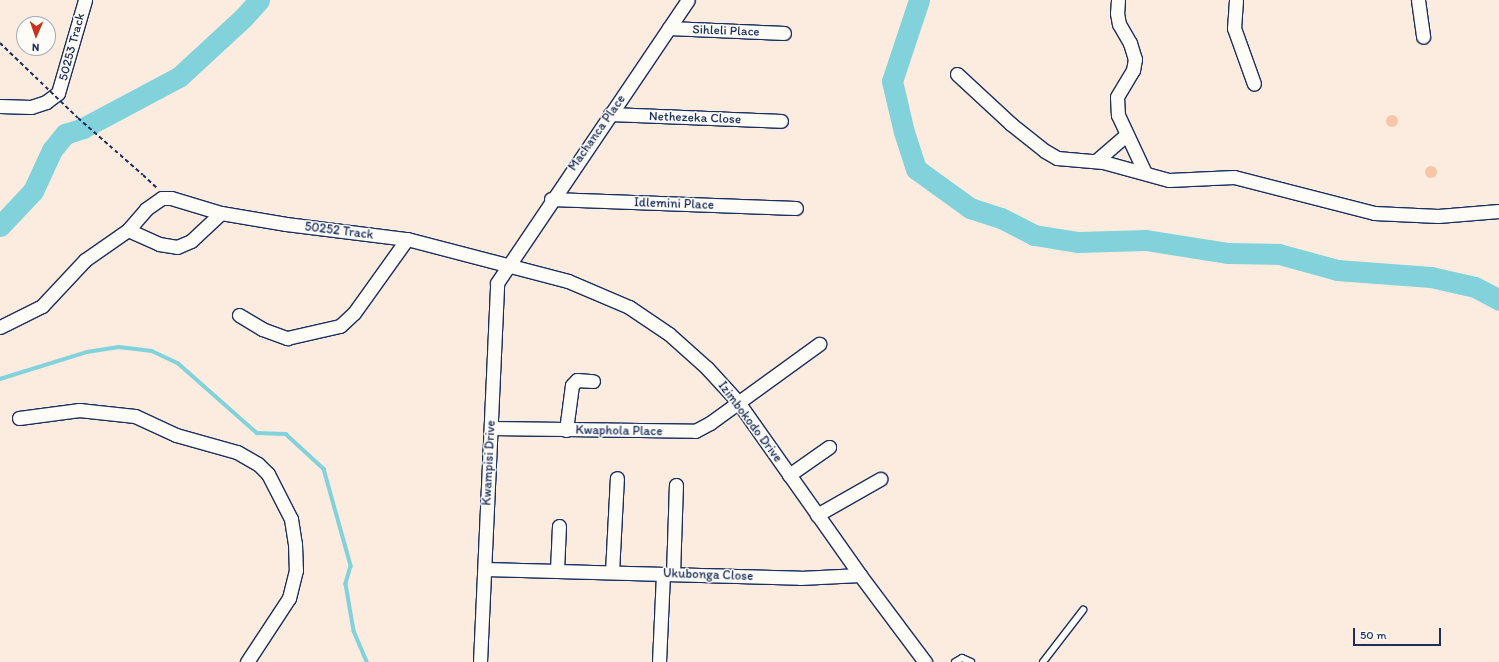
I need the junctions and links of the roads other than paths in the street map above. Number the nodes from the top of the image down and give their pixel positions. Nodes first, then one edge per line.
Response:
1 (86, 0) edge
2 (688, 0) edge
3 (1118, 0) edge
4 (1236, 0) edge
5 (1418, 0) edge
6 (669, 28) junction
7 (784, 33) dead end
8 (1423, 37) dead end
9 (957, 74) dead end
10 (1254, 84) dead end
11 (0, 106) edge
12 (610, 114) junction
13 (781, 121) dead end
14 (1125, 136) junction
15 (1096, 161) junction
16 (1145, 173) junction
17 (551, 200) junction
18 (796, 208) dead end
19 (1499, 211) edge
20 (221, 213) junction
21 (128, 230) junction
22 (407, 239) junction
23 (506, 266) junction
24 (239, 315) dead end
25 (0, 327) edge
26 (819, 344) dead end
27 (594, 381) dead end
28 (738, 402) junction
29 (19, 418) dead end
30 (491, 428) junction
31 (566, 430) junction
32 (829, 447) dead end
33 (789, 475) junction
34 (617, 478) dead end
35 (880, 479) dead end
36 (676, 485) dead end
37 (817, 515) junction
38 (559, 526) dead end
39 (485, 569) junction
40 (557, 570) junction
41 (612, 572) junction
42 (668, 574) junction
43 (860, 575) junction
44 (1083, 610) dead end
45 (247, 662) edge
46 (480, 662) edge
47 (659, 662) edge
48 (925, 662) edge
49 (955, 662) edge
50 (971, 662) edge
51 (1043, 662) edge

1 - 11 street, 50253 Track
2 - 6 street, Machanca Place
3 - 14 street
4 - 10 street
5 - 8 street
6 - 7 street, Sihleli Place
6 - 12 street, Machanca Place
9 - 15 street
12 - 13 street, Nethezeka Close
12 - 17 street, Machanca Place
14 - 15 street
14 - 16 street
15 - 16 street
16 - 19 street
17 - 18 street, Idlemini Place
17 - 23 street, Machanca Place
20 - 21 street, 50252 Track
20 - 21 street
20 - 22 street, 50252 Track
21 - 25 street
22 - 23 street, 50252 Track
22 - 24 street
23 - 28 street, Izimbokodo Drive
23 - 30 street, Kwampisi Drive
26 - 28 street, Kwaphola Place
27 - 31 street
28 - 31 street, Kwaphola Place
28 - 33 street, Izimbokodo Drive
29 - 45 street
30 - 31 street, Kwaphola Place
30 - 39 street, Kwampisi Drive
32 - 33 street
33 - 37 street, Izimbokodo Drive
34 - 41 street
35 - 37 street
36 - 42 street
37 - 43 street, Izimbokodo Drive
38 - 40 street
39 - 40 street, Ukubonga Close
39 - 46 street, Kwampisi Drive
40 - 41 street, Ukubonga Close
41 - 42 street, Ukubonga Close
42 - 43 street, Ukubonga Close
42 - 47 street
43 - 48 street, Izimbokodo Drive
44 - 51 lane
49 - 50 lane

